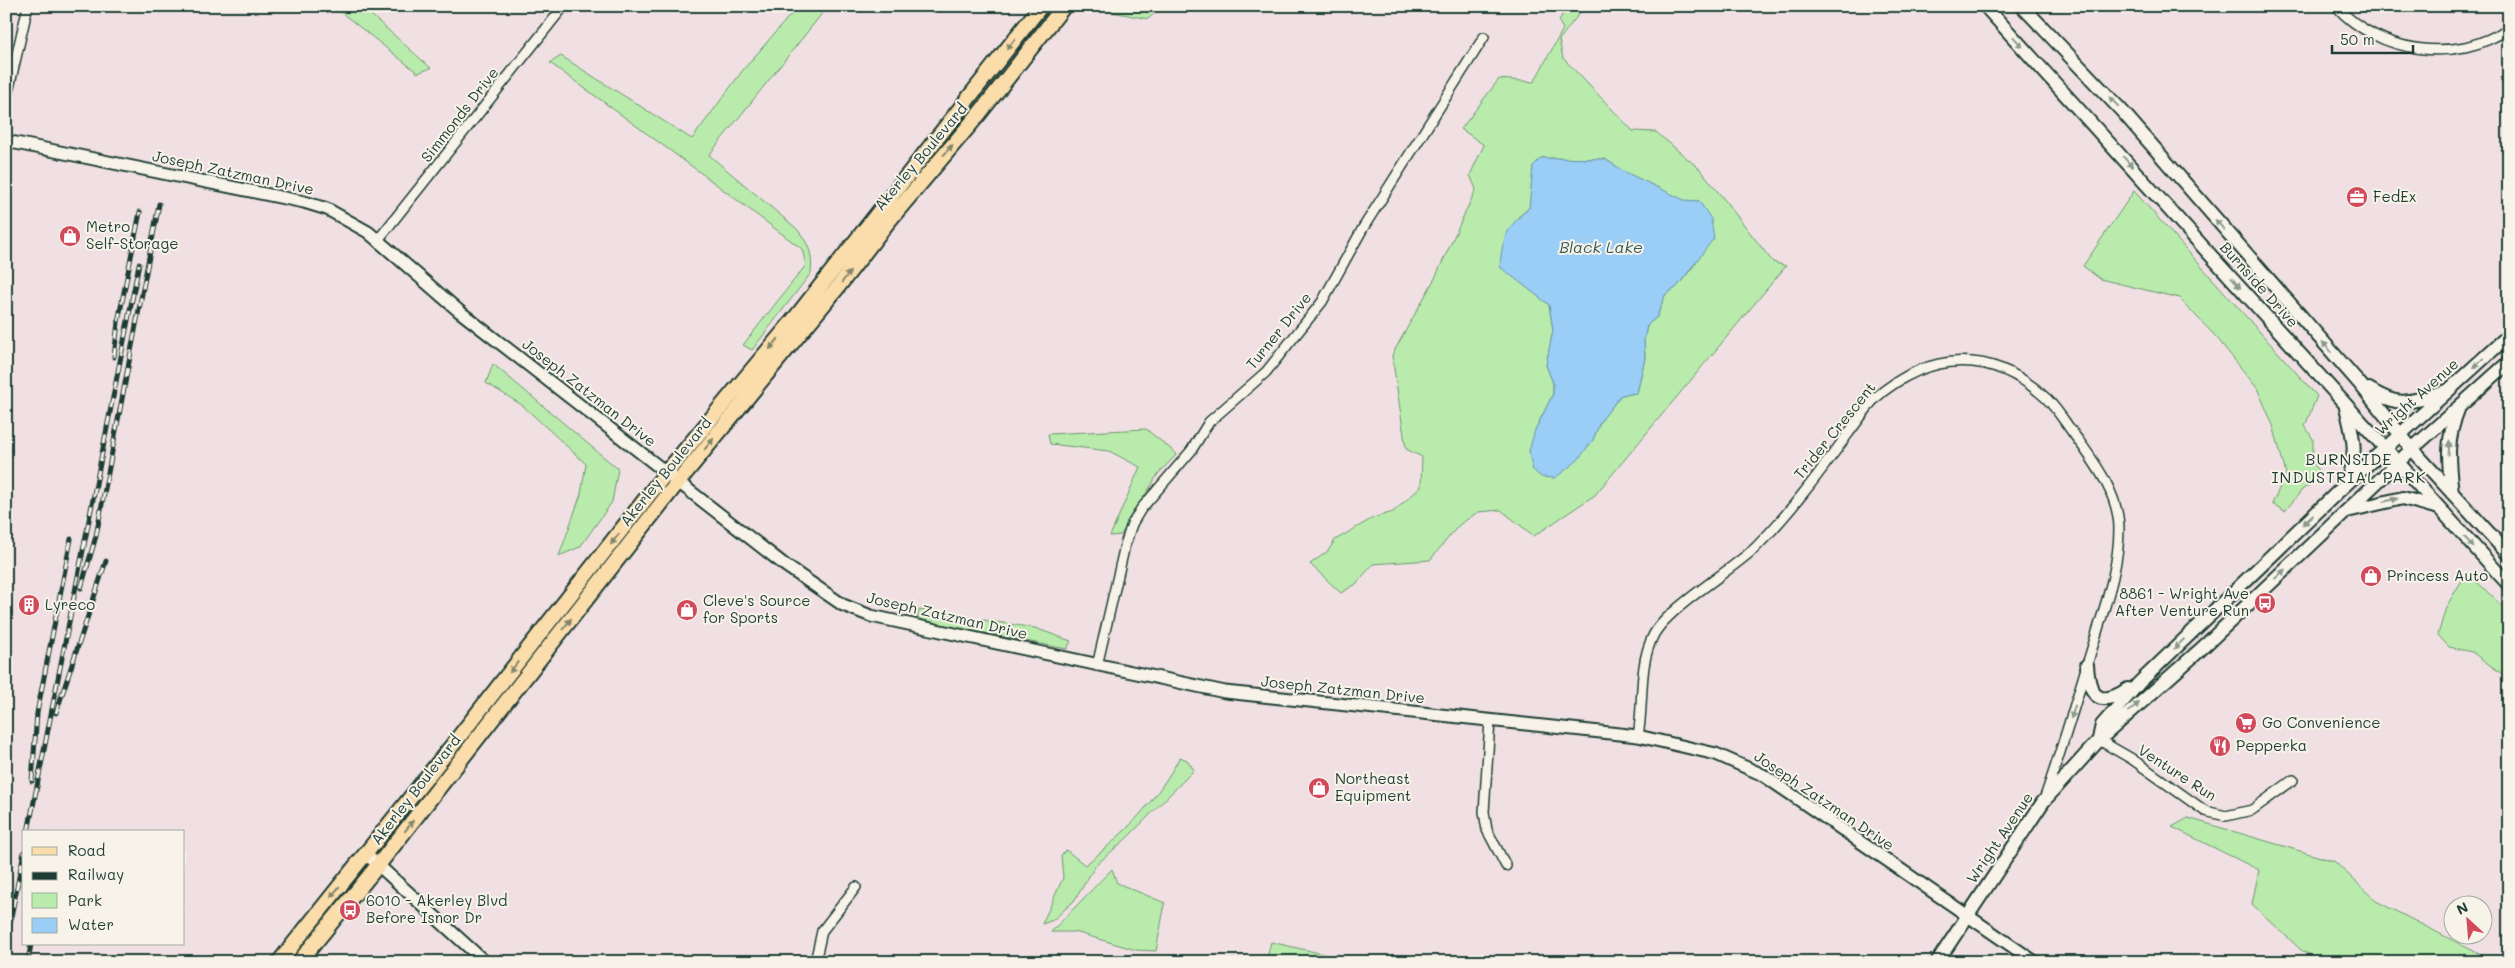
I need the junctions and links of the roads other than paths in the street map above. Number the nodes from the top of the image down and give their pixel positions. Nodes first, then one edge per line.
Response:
1 (28, 6) edge
2 (564, 6) edge
3 (1042, 6) edge
4 (1064, 6) edge
5 (1986, 6) edge
6 (2022, 6) edge
7 (2336, 6) edge
8 (2509, 28) edge
9 (1484, 37) dead end
10 (6, 101) edge
11 (6, 141) edge
12 (378, 240) junction
13 (2509, 336) edge
14 (2509, 362) edge
15 (2360, 384) junction
16 (2448, 390) junction
17 (2345, 405) junction
18 (2460, 405) junction
19 (2400, 434) junction
20 (2384, 448) junction
21 (2412, 449) junction
22 (2398, 463) junction
23 (666, 473) junction
24 (678, 482) junction
25 (2344, 486) junction
26 (2452, 493) junction
27 (2435, 506) junction
28 (2347, 511) junction
29 (2509, 555) edge
30 (2509, 585) edge
31 (2202, 621) junction
32 (2200, 650) junction
33 (2087, 665) junction
34 (1097, 666) junction
35 (2139, 683) junction
36 (1490, 721) junction
37 (1638, 736) junction
38 (2099, 740) junction
39 (2293, 780) dead end
40 (2043, 802) junction
41 (366, 854) junction
42 (378, 864) junction
43 (1506, 866) dead end
44 (856, 887) dead end
45 (1967, 917) junction
46 (279, 962) edge
47 (299, 962) edge
48 (485, 962) edge
49 (815, 962) edge
50 (1937, 962) edge
51 (2035, 962) edge

1 - 10 street
2 - 12 street, Simmonds Drive
3 -> 23 main road, Akerley Boulevard
24 -> 4 main road, Akerley Boulevard
5 -> 17 main road, Burnside Drive
15 -> 6 main road, Burnside Drive
7 - 8 street
9 - 34 street, Turner Drive
11 - 12 street, Joseph Zatzman Drive
12 - 23 street, Joseph Zatzman Drive
13 -> 16 main road, Wright Avenue
14 - 18 main road, Wright Avenue
15 - 16 main road
15 - 19 main road, Burnside Drive
16 - 19 main road, Wright Avenue
17 - 20 main road, Burnside Drive
17 - 25 main road
18 - 21 main road, Wright Avenue
26 -> 18 main road
19 - 20 main road, Wright Avenue
19 - 21 main road, Burnside Drive
20 - 22 main road, Burnside Drive
20 - 25 main road, Wright Avenue
21 - 22 main road, Wright Avenue
21 - 26 main road, Burnside Drive
22 - 27 main road, Burnside Drive
22 - 28 main road, Wright Avenue
23 - 24 street, Joseph Zatzman Drive
23 -> 41 main road, Akerley Boulevard
24 - 34 street, Joseph Zatzman Drive
42 -> 24 main road, Akerley Boulevard
25 -> 31 main road, Wright Avenue
26 - 29 main road, Burnside Drive
28 -> 27 main road
27 -> 30 main road, Burnside Drive
32 -> 28 main road, Wright Avenue
31 - 32 main road
31 -> 35 main road, Wright Avenue
38 -> 32 main road, Wright Avenue
33 - 35 main road
33 - 37 street, Trider Crescent
33 -> 40 street, Trider Crescent
34 - 36 street, Joseph Zatzman Drive
35 - 38 main road, Wright Avenue
36 - 37 street, Joseph Zatzman Drive
36 - 43 street
37 - 45 street, Joseph Zatzman Drive
38 - 39 street, Venture Run
38 - 40 main road, Wright Avenue
40 - 45 main road, Wright Avenue
41 - 42 street
41 -> 46 main road, Akerley Boulevard
42 - 47 main road, Akerley Boulevard
42 - 48 street
44 - 49 street
45 - 50 main road, Wright Avenue
45 - 51 street, Joseph Zatzman Drive

